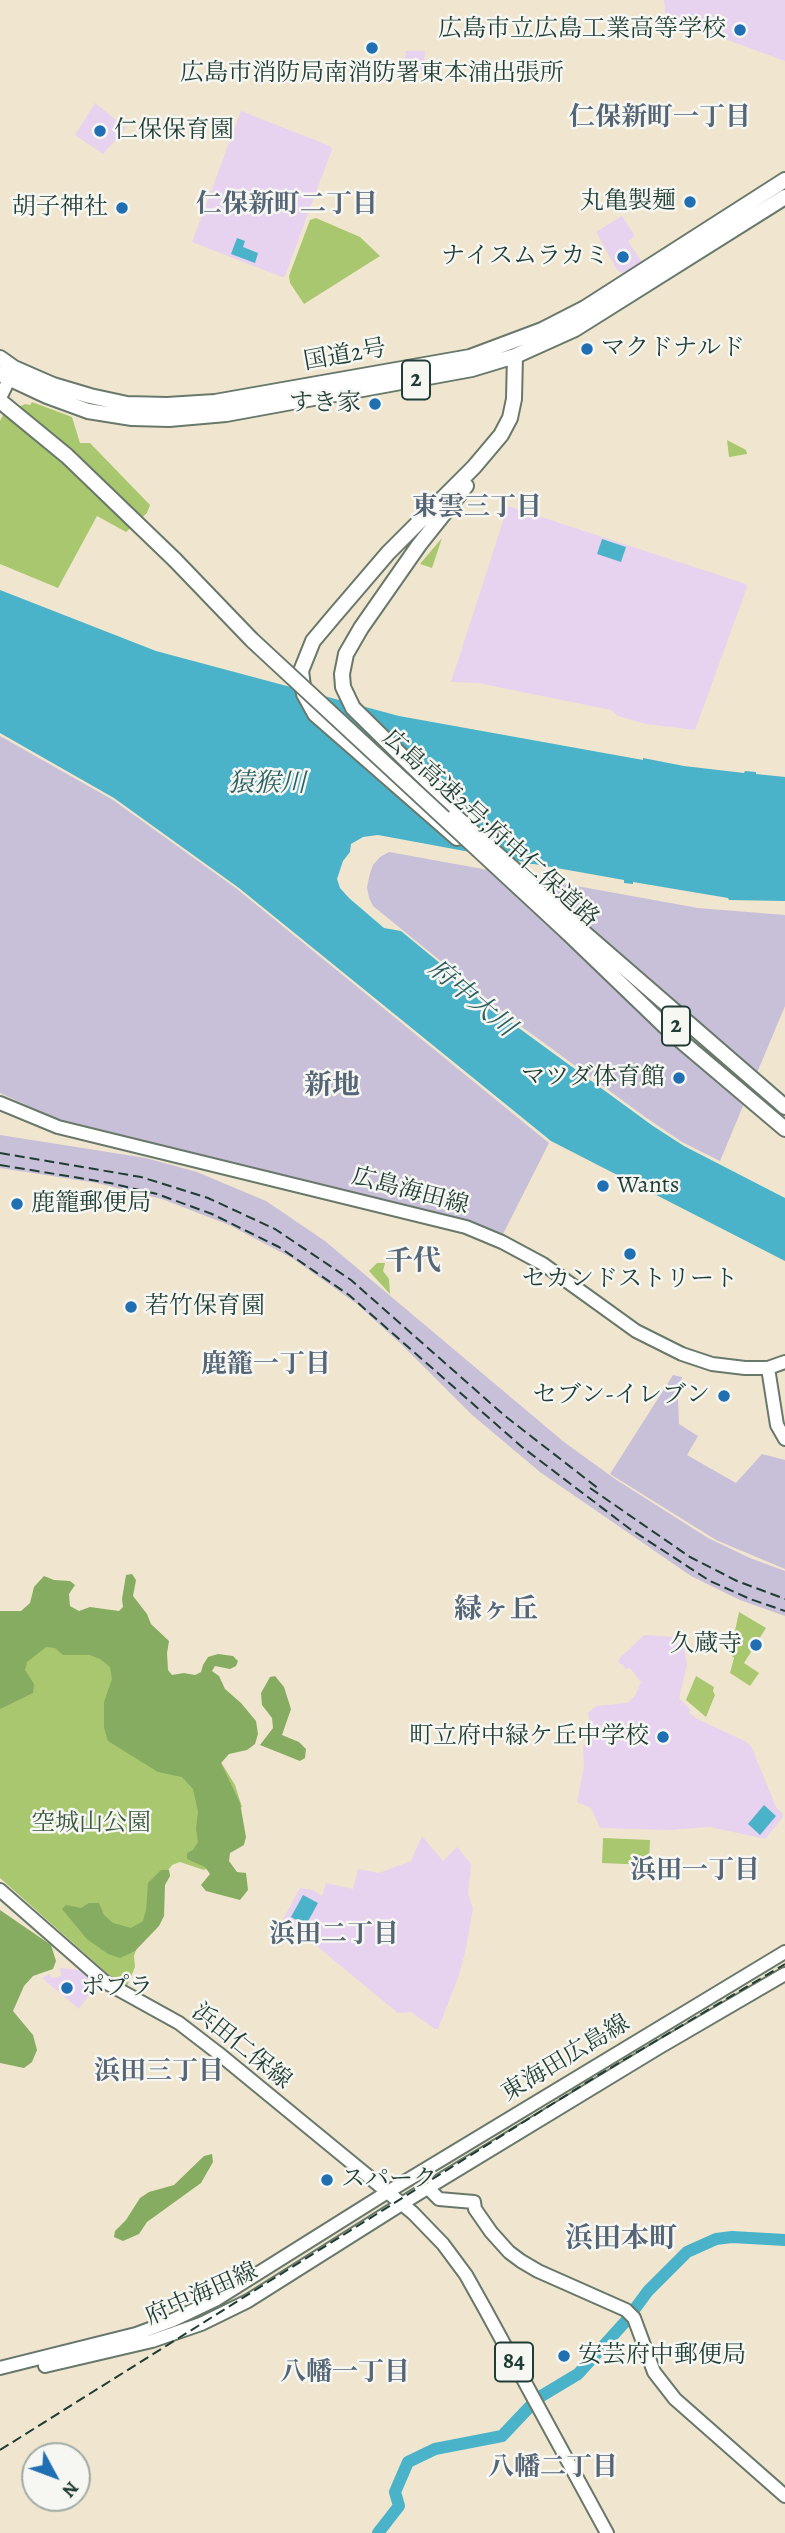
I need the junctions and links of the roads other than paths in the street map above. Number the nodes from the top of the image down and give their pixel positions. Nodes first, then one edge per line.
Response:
1 (785, 180) edge
2 (785, 197) edge
3 (512, 350) junction
4 (0, 358) edge
5 (5, 376) edge
6 (0, 399) edge
7 (509, 428) junction
8 (536, 896) junction
9 (570, 928) junction
10 (785, 1097) edge
11 (0, 1102) edge
12 (785, 1107) edge
13 (785, 1120) edge
14 (785, 1129) edge
15 (785, 1362) edge
16 (768, 1368) junction
17 (785, 1439) edge
18 (0, 1890) edge
19 (785, 1952) edge
20 (785, 1974) edge
21 (428, 2188) junction
22 (386, 2193) junction
23 (402, 2204) junction
24 (0, 2368) edge
25 (0, 2376) edge
26 (785, 2496) edge
27 (607, 2533) edge

1 - 3 highway, 国道2号 / 2
2 - 3 highway, 国道2号 / 2
3 - 5 highway, 国道2号 / 2
3 - 7 highway
4 - 5 highway, 国道2号 / 2
5 - 6 main road
6 - 8 highway, 広島高速2号;府中仁保道路 / 2, bridge
7 - 8 highway, bridge
7 - 8 highway, bridge
8 - 9 highway, 広島高速2号;府中仁保道路 / 2, bridge
9 - 10 highway
9 - 12 highway, 広島高速2号;府中仁保道路 / 2
9 - 13 highway, 広島高速2号;府中仁保道路 / 2
9 - 14 highway
11 - 16 main road, 広島海田線
15 - 16 main road, 広島海田線
16 - 17 main road
18 - 22 main road, 浜田仁保線
19 - 22 main road, 東海田広島線
20 - 21 main road, 東海田広島線
21 - 23 main road, 東海田広島線
21 - 26 main road
22 - 23 main road, 84
22 - 24 main road, 府中海田線
23 - 25 main road, 府中海田線
23 - 27 main road, 84

